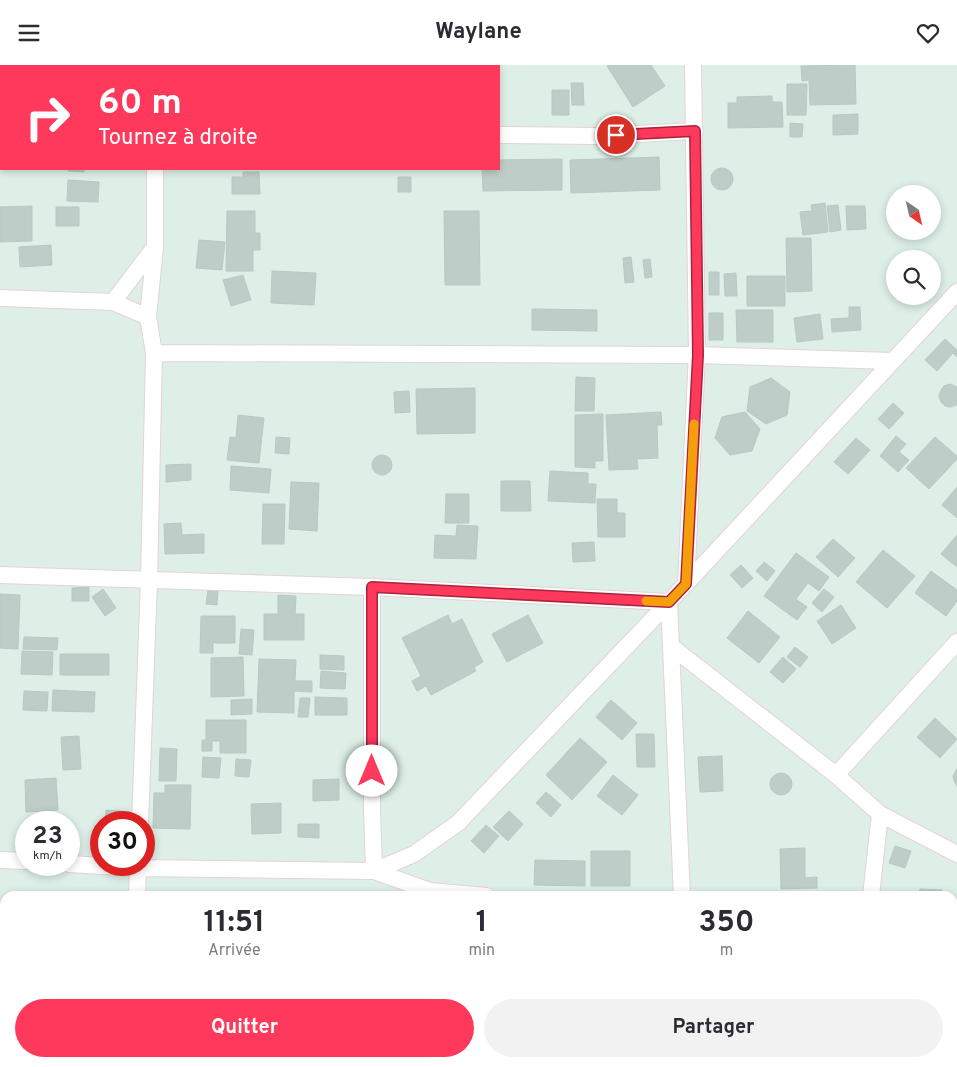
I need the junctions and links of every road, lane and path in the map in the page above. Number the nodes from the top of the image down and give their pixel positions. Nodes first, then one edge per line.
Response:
1 (693, 65) edge
2 (695, 131) junction
3 (500, 135) edge
4 (155, 170) edge
5 (154, 247) junction
6 (957, 293) edge
7 (0, 298) edge
8 (113, 302) junction
9 (148, 317) junction
10 (154, 353) junction
11 (698, 355) junction
12 (892, 361) junction
13 (0, 575) edge
14 (150, 581) junction
15 (686, 584) junction
16 (372, 587) junction
17 (669, 602) junction
18 (957, 642) edge
19 (672, 647) junction
20 (836, 775) junction
21 (140, 811) edge
22 (880, 814) junction
23 (957, 854) edge
24 (0, 860) edge
25 (15, 861) edge
26 (155, 866) edge
27 (374, 871) junction
28 (138, 876) edge
29 (137, 891) edge
30 (430, 891) edge
31 (682, 891) edge
32 (871, 891) edge

1 - 2 street
2 - 3 street
2 - 11 street
4 - 5 street
5 - 8 street
5 - 9 street
6 - 12 street
7 - 8 street
8 - 9 street
9 - 10 street
10 - 11 street
10 - 14 street
11 - 12 street
11 - 15 street
12 - 15 street
13 - 14 street
14 - 16 street
14 - 21 street
15 - 17 street
16 - 17 street
16 - 27 street
17 - 19 street
17 - 27 street
18 - 20 street
19 - 20 street
19 - 31 street
20 - 22 street
22 - 23 street
22 - 32 street
24 - 25 street
26 - 27 street
27 - 30 street
28 - 29 street

